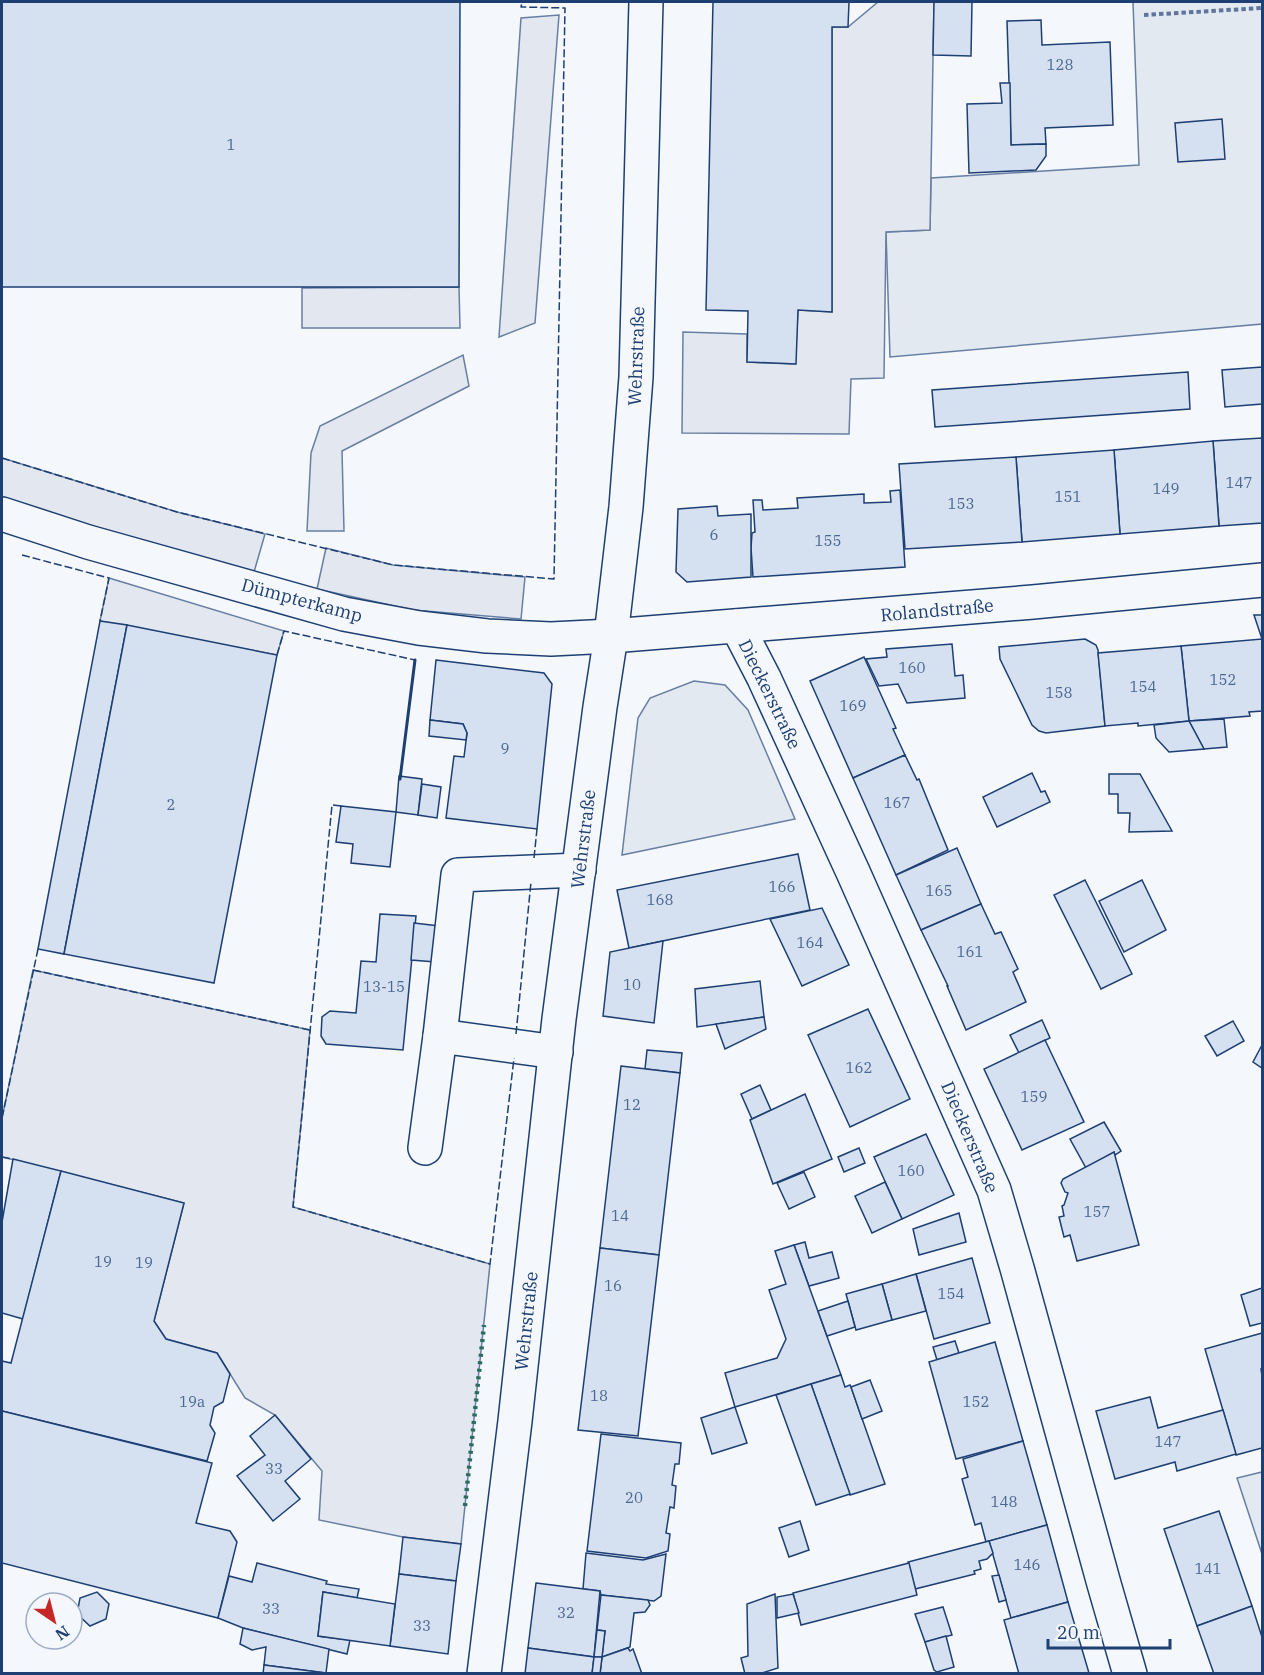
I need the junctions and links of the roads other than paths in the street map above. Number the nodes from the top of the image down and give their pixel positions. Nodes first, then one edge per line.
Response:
1 (646, 2) edge
2 (2, 514) edge
3 (1263, 580) edge
4 (737, 626) junction
5 (611, 636) junction
6 (579, 870) junction
7 (440, 1036) junction
8 (556, 1052) junction
9 (425, 1148) dead end
10 (484, 1674) edge
11 (1130, 1674) edge

1 - 5 street, Wehrstraße
2 - 5 street, Dümpterkamp
3 - 4 street, Rolandstraße
4 - 5 street, Rolandstraße
4 - 11 street, Dieckerstraße
5 - 6 street, Wehrstraße
6 - 7 street
6 - 8 street, Wehrstraße
7 - 8 street
7 - 9 street
8 - 10 street, Wehrstraße

